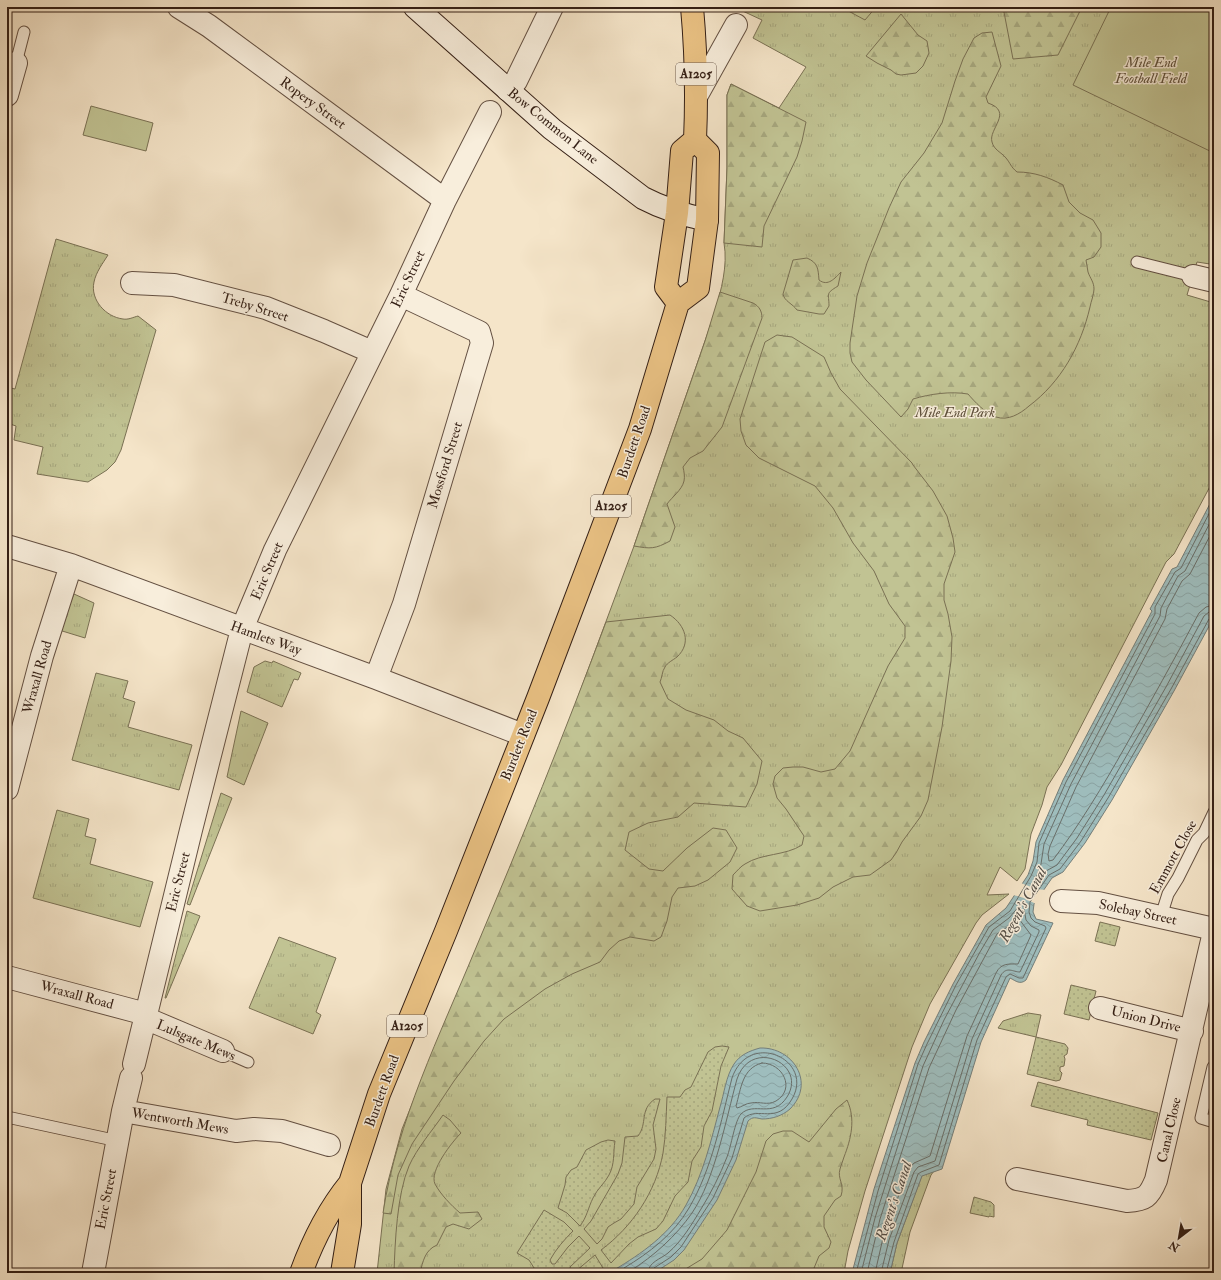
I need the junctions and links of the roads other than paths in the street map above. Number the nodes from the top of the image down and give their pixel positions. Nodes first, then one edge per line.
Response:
1 (179, 7) edge
2 (415, 7) edge
3 (552, 7) edge
4 (692, 7) edge
5 (736, 25) dead end
6 (24, 32) dead end
7 (16, 63) joint
8 (508, 90) junction
9 (7, 95) edge
10 (697, 95) junction
11 (490, 112) dead end
12 (695, 140) junction
13 (445, 200) junction
14 (678, 213) junction
15 (707, 220) junction
16 (1137, 262) dead end
17 (1193, 276) joint
18 (1214, 281) edge
19 (132, 283) dead end
20 (401, 295) junction
21 (678, 303) junction
22 (372, 352) junction
23 (7, 546) edge
24 (71, 565) junction
25 (242, 629) junction
26 (376, 678) junction
27 (523, 735) junction
28 (7, 789) edge
29 (1214, 812) edge
30 (1061, 901) dead end
31 (1161, 916) junction
32 (1214, 931) edge
33 (20, 976) edge
34 (1100, 1008) dead end
35 (146, 1016) junction
36 (1192, 1031) junction
37 (223, 1051) joint
38 (248, 1062) dead end
39 (1214, 1068) edge
40 (123, 1111) junction
41 (7, 1116) edge
42 (1214, 1122) edge
43 (118, 1141) junction
44 (329, 1144) dead end
45 (1017, 1179) dead end
46 (350, 1183) junction
47 (93, 1273) edge
48 (301, 1273) edge
49 (342, 1273) edge

1 - 13 street, Ropery Street
2 - 8 street, Bow Common Lane
3 - 8 street
4 - 10 main road, A1205
5 - 10 street
6 - 7 lane
7 - 9 street
8 - 14 street, Bow Common Lane
10 - 12 main road, A1205
11 - 13 street, Eric Street
12 - 14 main road
12 - 15 main road
13 - 20 street, Eric Street
14 - 15 street, Bow Common Lane
14 - 21 main road
15 - 21 main road
16 - 17 lane
17 - 18 street
19 - 22 street, Treby Street
20 - 22 street, Eric Street
20 - 26 street, Mossford Street
21 - 27 main road, Burdett Road / A1205
22 - 25 street, Eric Street
23 - 24 street, Hamlets Way
24 - 25 street, Hamlets Way
24 - 28 street, Wraxall Road
25 - 26 street, Hamlets Way
25 - 35 street, Eric Street
26 - 27 street, Hamlets Way
27 - 46 main road, Burdett Road / A1205
29 - 31 lane, Emmott Close
30 - 31 street, Solebay Street
31 - 32 street, Solebay Street
32 - 36 street, Canal Close
33 - 35 street, Wraxall Road
34 - 36 street, Union Drive
35 - 37 street, Lulsgate Mews
35 - 40 street, Eric Street
36 - 45 street, Canal Close
37 - 38 lane, Lulsgate Mews
39 - 42 lane
40 - 43 street, Eric Street
40 - 44 street, Wentworth Mews
41 - 43 lane
43 - 47 street, Eric Street
46 - 48 main road, Burdett Road / A1205
46 - 49 main road, Burdett Road / A1205

